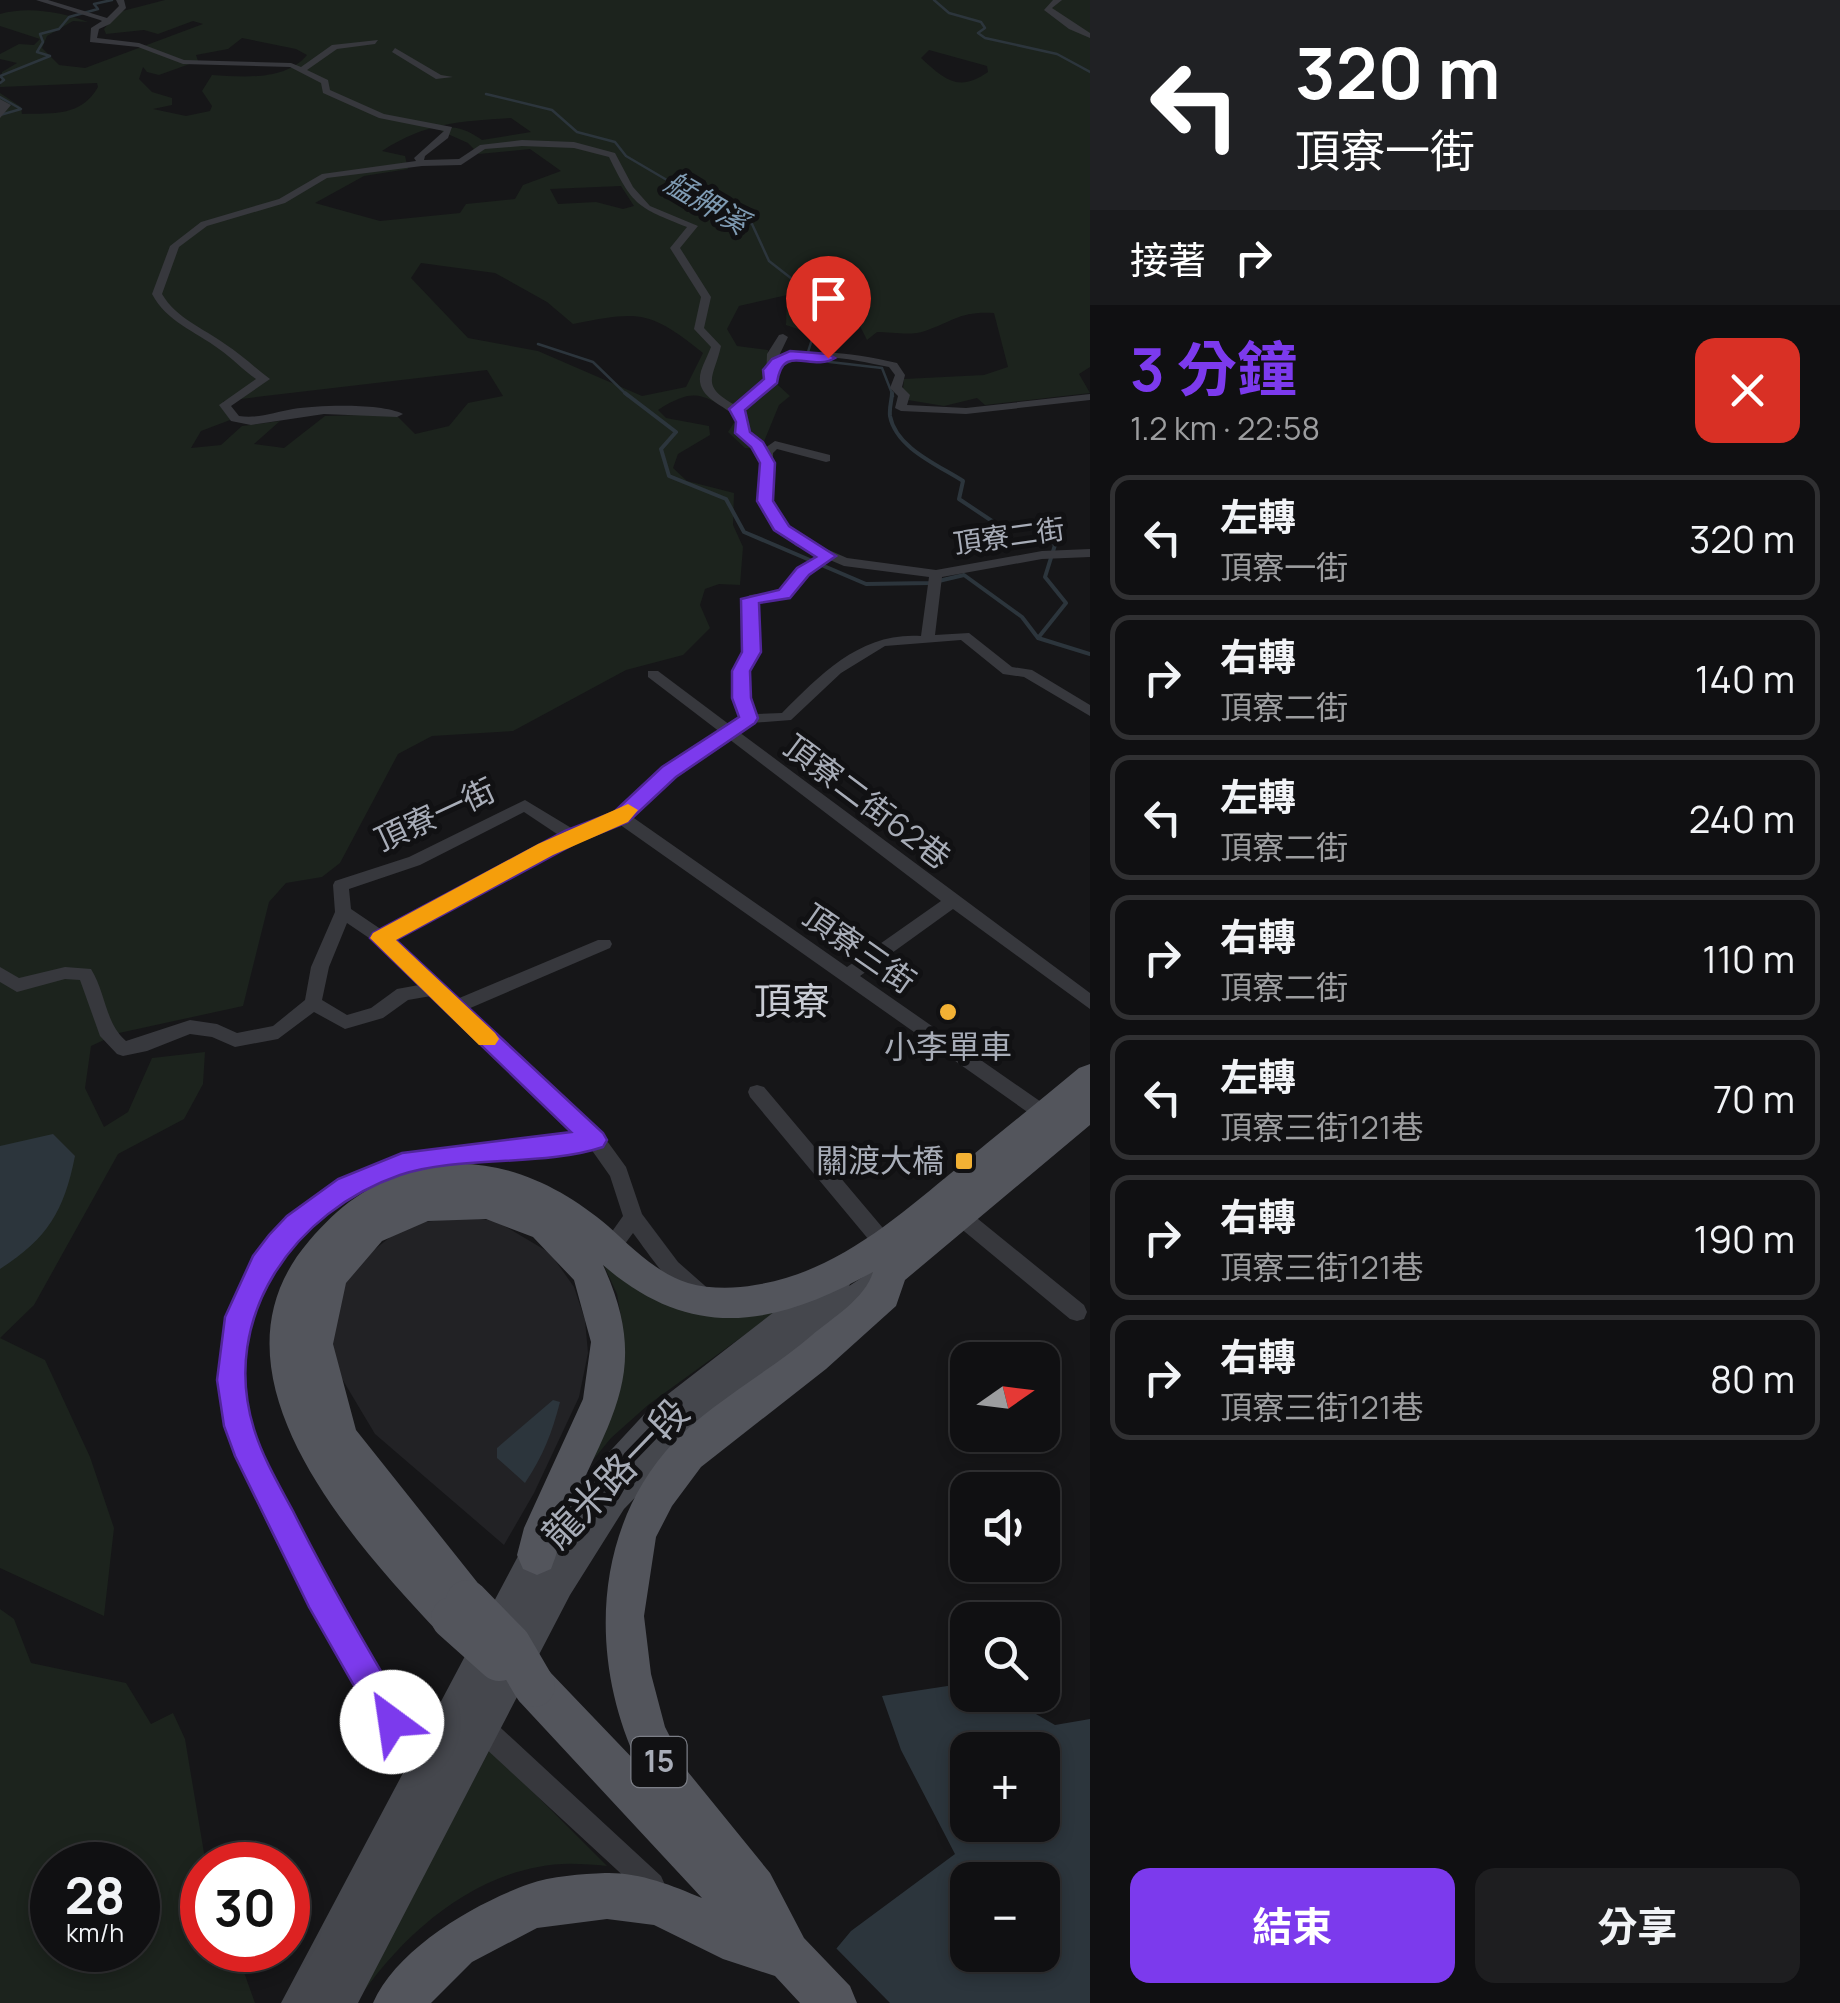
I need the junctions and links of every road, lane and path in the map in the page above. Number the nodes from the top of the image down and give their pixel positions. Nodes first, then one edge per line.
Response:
1 (40, 0) edge
2 (120, 0) edge
3 (1058, 0) edge
4 (107, 22) junction
5 (1090, 36) edge
6 (375, 42) dead end
7 (395, 50) dead end
8 (304, 68) junction
9 (450, 77) dead end
10 (0, 102) edge
11 (0, 115) edge
12 (422, 164) junction
13 (783, 337) dead end
14 (770, 370) junction
15 (1090, 392) edge
16 (737, 409) junction
17 (397, 414) dead end
18 (826, 458) dead end
19 (767, 463) junction
20 (1090, 553) edge
21 (825, 559) junction
22 (936, 574) junction
23 (927, 640) junction
24 (653, 674) dead end
25 (1090, 711) edge
26 (749, 718) junction
27 (727, 734) junction
28 (621, 817) junction
29 (572, 836) junction
30 (954, 901) junction
31 (343, 912) junction
32 (381, 938) junction
33 (604, 944) dead end
34 (0, 973) edge
35 (846, 977) junction
36 (434, 989) junction
37 (313, 1002) junction
38 (1090, 1002) edge
39 (454, 1008) junction
40 (1090, 1076) edge
41 (757, 1092) dead end
42 (1090, 1106) edge
43 (1054, 1121) junction
44 (594, 1140) junction
45 (960, 1216) junction
46 (633, 1218) junction
47 (610, 1250) junction
48 (888, 1259) junction
49 (849, 1268) junction
50 (708, 1304) junction
51 (1077, 1312) dead end
52 (536, 1555) junction
53 (460, 1609) junction
54 (467, 1718) junction
55 (440, 1774) junction
56 (652, 1884) dead end
57 (788, 1956) junction
58 (301, 2003) edge
59 (337, 2003) edge
60 (396, 2003) edge
61 (833, 2003) edge

1 - 4 street
2 - 4 street
3 - 5 street
4 - 8 street
6 - 8 street
7 - 9 street
8 - 12 street
10 - 11 street
12 - 16 street
12 - 17 street
13 - 14 street
14 - 15 street
14 - 16 street
16 - 19 street
18 - 19 street
19 - 21 street, 頂寮二街
20 - 22 street, 頂寮二街
21 - 22 street, 頂寮二街
21 - 26 street
22 - 23 street, 頂寮二街
23 - 25 street
23 - 26 street
24 - 27 street, 頂寮二街62巷
26 - 27 street
27 - 28 street
27 - 30 street, 頂寮二街62巷
28 - 29 street
28 - 35 street, 頂寮三街
29 - 31 street, 頂寮一街
29 - 32 street
30 - 35 street
30 - 38 street, 頂寮二街62巷
31 - 32 street
31 - 37 street, 頂寮一街
32 - 36 street
33 - 39 street
34 - 37 street
35 - 43 street, 頂寮三街
36 - 37 street
36 - 39 street
39 - 44 street
40 - 43 main road, 龍米路一段 / 15
41 - 48 street
42 - 43 main road, 龍米路一段 / 15
43 - 45 main road, 龍米路一段 / 15
43 - 48 main road, 龍米路一段 / 15
44 - 46 street
44 - 55 street
45 - 48 main road, 龍米路一段 / 15
45 - 51 street
46 - 47 street
46 - 50 street
47 - 50 main road, 15
47 - 53 main road, 15
48 - 49 main road, 龍米路一段 / 15
48 - 54 main road, 龍米路一段
48 - 57 main road, 15
49 - 50 main road, 15
49 - 52 main road, 龍米路一段
52 - 53 main road
52 - 54 main road, 龍米路一段
53 - 57 main road, 15, bridge
54 - 55 main road, 龍米路一段
54 - 56 street
55 - 58 main road, 龍米路一段
55 - 59 main road, 龍米路一段
57 - 60 main road
57 - 61 main road, 15

